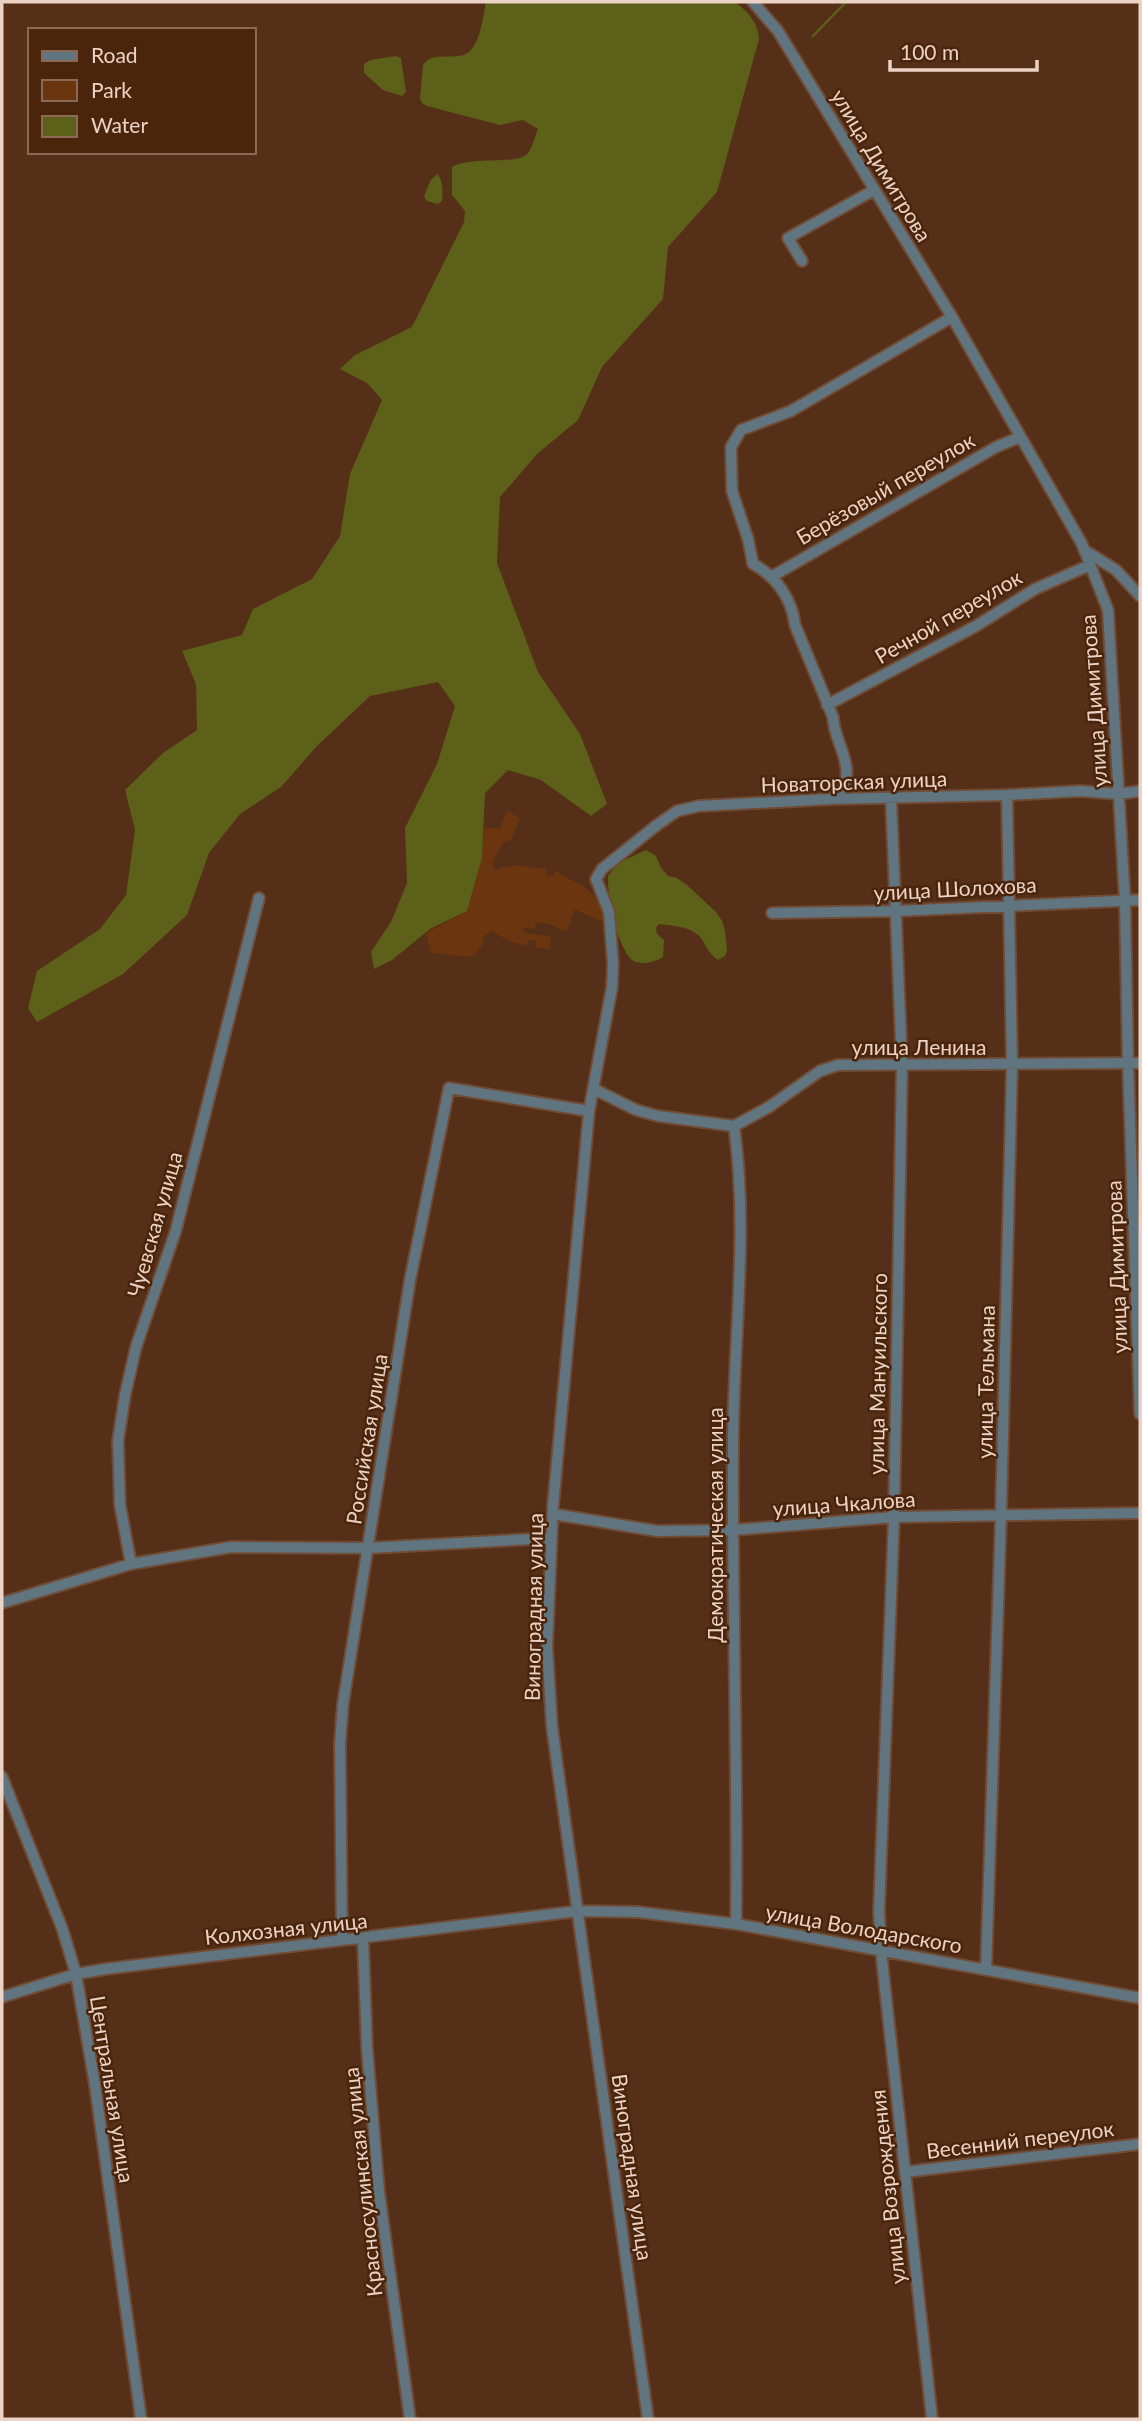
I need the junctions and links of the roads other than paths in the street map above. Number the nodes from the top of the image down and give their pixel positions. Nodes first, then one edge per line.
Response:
1 (753, 2) edge
2 (874, 190) junction
3 (802, 261) dead end
4 (951, 317) junction
5 (1020, 437) junction
6 (1084, 550) junction
7 (1090, 565) junction
8 (771, 577) junction
9 (1140, 596) edge
10 (827, 705) junction
11 (1140, 791) edge
12 (1119, 794) junction
13 (1007, 795) junction
14 (891, 798) junction
15 (831, 799) junction
16 (596, 879) joint
17 (259, 898) dead end
18 (1140, 900) edge
19 (1125, 901) junction
20 (1009, 905) junction
21 (896, 911) junction
22 (772, 913) dead end
23 (1128, 1063) junction
24 (1140, 1063) edge
25 (902, 1065) junction
26 (1012, 1065) junction
27 (594, 1089) junction
28 (589, 1111) junction
29 (734, 1125) junction
30 (1140, 1414) edge
31 (1140, 1513) edge
32 (553, 1514) junction
33 (1001, 1514) junction
34 (894, 1517) junction
35 (733, 1530) junction
36 (551, 1538) junction
37 (369, 1548) junction
38 (131, 1564) junction
39 (2, 1603) edge
40 (2, 1777) edge
41 (578, 1911) junction
42 (736, 1924) junction
43 (363, 1939) junction
44 (342, 1940) junction
45 (881, 1951) junction
46 (986, 1970) junction
47 (76, 1974) junction
48 (2, 1997) edge
49 (1140, 1998) edge
50 (1140, 2144) edge
51 (905, 2172) junction
52 (141, 2419) edge
53 (410, 2419) edge
54 (648, 2419) edge
55 (932, 2419) edge

1 - 2 street, улица Димитрова
2 - 3 street
2 - 4 street, улица Димитрова
4 - 5 street, улица Димитрова
4 - 8 street
5 - 6 street, улица Димитрова
5 - 8 street, Берёзовый переулок
6 - 7 street, улица Димитрова
6 - 9 street
7 - 10 street, Речной переулок
7 - 12 street, улица Димитрова
8 - 10 street
10 - 15 street
11 - 12 street, Новаторская улица
12 - 13 street, Новаторская улица
12 - 19 street, улица Димитрова
13 - 14 street, Новаторская улица
13 - 20 street, улица Тельмана
14 - 15 street, Новаторская улица
14 - 21 street, улица Мануильского
15 - 16 street, Новаторская улица
16 - 27 street, Виноградная улица
17 - 38 street, Чуевская улица
18 - 19 street, улица Шолохова
19 - 20 street, улица Шолохова
19 - 23 street, улица Димитрова
20 - 21 street, улица Шолохова
20 - 26 street, улица Тельмана
21 - 22 street, улица Шолохова
21 - 25 street, улица Мануильского
23 - 24 street, улица Ленина
23 - 26 street, улица Ленина
23 - 30 street, улица Димитрова
25 - 26 street, улица Ленина
25 - 29 street, улица Ленина
25 - 34 street, улица Мануильского
26 - 33 street, улица Тельмана
27 - 28 street, Виноградная улица
27 - 29 street
28 - 32 street, Виноградная улица
28 - 37 street, Российская улица
29 - 35 street, Демократическая улица
31 - 33 street, улица Чкалова
32 - 35 street, улица Чкалова
32 - 36 street, Виноградная улица
33 - 34 street, улица Чкалова
33 - 46 street, улица Тельмана
34 - 35 street, улица Чкалова
34 - 45 street, улица Мануильского
35 - 42 street, Демократическая улица
36 - 37 street
36 - 41 street, Виноградная улица
37 - 38 street
37 - 44 street, Российская улица
38 - 39 street
40 - 47 street, Центральная улица
41 - 42 street, улица Володарского
41 - 43 street, Колхозная улица
41 - 54 street, Виноградная улица
42 - 45 street, улица Володарского
43 - 44 street, Колхозная улица
43 - 53 street, Красносулинская улица
44 - 47 street, Колхозная улица
45 - 46 street, улица Володарского
45 - 51 street, улица Возрождения
46 - 49 street, улица Володарского
47 - 48 street, Колхозная улица
47 - 52 street, Центральная улица
50 - 51 street, Весенний переулок
51 - 55 street, улица Возрождения

